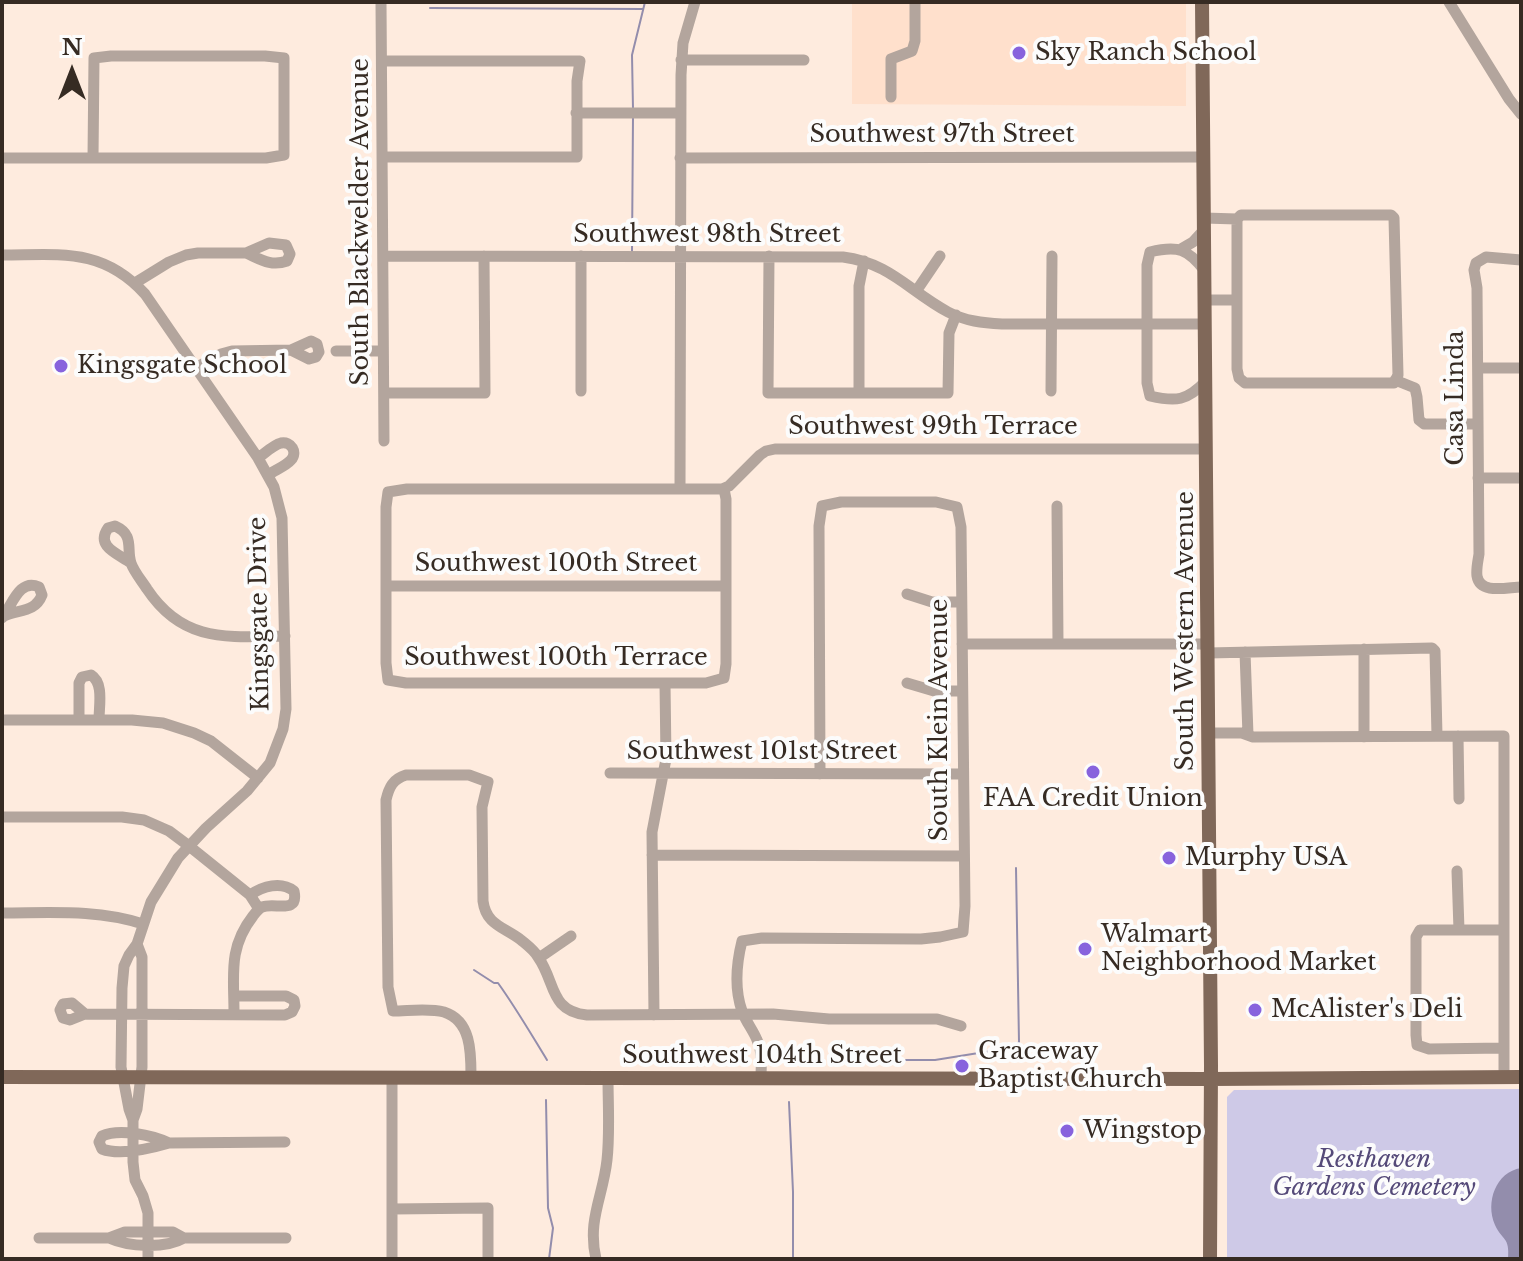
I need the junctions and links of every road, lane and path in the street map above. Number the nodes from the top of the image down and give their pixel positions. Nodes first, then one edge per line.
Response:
1 (381, 2) edge
2 (695, 2) edge
3 (915, 2) edge
4 (1202, 2) edge
5 (1449, 2) edge
6 (681, 60) junction
7 (804, 60) dead end
8 (382, 61) junction
9 (891, 97) dead end
10 (576, 113) junction
11 (680, 113) junction
12 (1521, 114) edge
13 (382, 157) junction
14 (1204, 157) junction
15 (2, 158) edge
16 (93, 158) junction
17 (680, 158) junction
18 (1237, 219) junction
19 (1204, 224) junction
20 (1181, 249) junction
21 (246, 253) dead end
22 (2, 255) edge
23 (383, 256) junction
24 (484, 256) junction
25 (581, 256) junction
26 (680, 256) junction
27 (769, 256) junction
28 (940, 256) dead end
29 (1052, 256) dead end
30 (1521, 260) edge
31 (864, 261) junction
32 (1205, 271) junction
33 (135, 283) junction
34 (917, 290) junction
35 (1205, 300) junction
36 (1235, 300) junction
37 (956, 315) junction
38 (1051, 323) junction
39 (1147, 324) junction
40 (1205, 324) junction
41 (291, 350) dead end
42 (336, 351) dead end
43 (383, 351) junction
44 (195, 368) junction
45 (1478, 368) junction
46 (1521, 368) edge
47 (1395, 380) junction
48 (1206, 381) junction
49 (581, 391) dead end
50 (1051, 391) dead end
51 (384, 393) junction
52 (859, 393) junction
53 (1181, 399) junction
54 (1206, 419) junction
55 (1478, 424) junction
56 (384, 441) dead end
57 (1206, 449) junction
58 (258, 458) junction
59 (268, 475) junction
60 (1478, 478) junction
61 (1521, 478) edge
62 (680, 489) junction
63 (724, 489) junction
64 (1057, 506) dead end
65 (131, 563) dead end
66 (387, 586) junction
67 (726, 586) junction
68 (1521, 587) edge
69 (907, 594) dead end
70 (961, 602) junction
71 (285, 636) junction
72 (962, 644) junction
73 (1058, 644) junction
74 (1208, 648) junction
75 (1364, 649) junction
76 (1245, 652) junction
77 (665, 683) junction
78 (907, 683) dead end
79 (962, 691) junction
80 (2, 720) edge
81 (79, 720) junction
82 (99, 720) junction
83 (1208, 733) junction
84 (1248, 735) junction
85 (1437, 736) junction
86 (1458, 736) junction
87 (1364, 737) junction
88 (610, 773) dead end
89 (664, 773) junction
90 (820, 774) junction
91 (963, 774) junction
92 (258, 778) junction
93 (1459, 799) dead end
94 (2, 817) edge
95 (189, 846) junction
96 (652, 855) junction
97 (963, 856) junction
98 (1457, 871) dead end
99 (250, 895) junction
100 (259, 909) junction
101 (2, 913) edge
102 (143, 924) junction
103 (1459, 930) junction
104 (1503, 930) junction
105 (571, 936) dead end
106 (137, 944) junction
107 (539, 958) junction
108 (234, 996) junction
109 (234, 1013) junction
110 (85, 1014) dead end
111 (122, 1014) junction
112 (142, 1014) junction
113 (654, 1015) junction
114 (743, 1015) junction
115 (961, 1026) dead end
116 (1504, 1048) junction
117 (2, 1077) edge
118 (123, 1077) junction
119 (140, 1077) junction
120 (1504, 1077) junction
121 (1521, 1077) edge
122 (392, 1078) junction
123 (471, 1078) junction
124 (608, 1078) junction
125 (761, 1078) junction
126 (1211, 1079) junction
127 (133, 1120) junction
128 (133, 1134) junction
129 (285, 1142) dead end
130 (169, 1143) junction
131 (133, 1149) junction
132 (392, 1209) junction
133 (39, 1238) dead end
134 (148, 1238) junction
135 (286, 1238) dead end
136 (148, 1259) edge
137 (392, 1259) edge
138 (488, 1259) edge
139 (596, 1259) edge
140 (1210, 1259) edge

1 - 8 street, South Blackwelder Avenue
2 - 6 street
3 - 9 street
4 - 14 main road, South Western Avenue
5 - 12 street
6 - 7 street
6 - 11 street
8 - 10 street
8 - 13 street, South Blackwelder Avenue
10 - 11 street
10 - 13 street
11 - 17 street
13 - 23 street, South Blackwelder Avenue
14 - 17 street, Southwest 97th Street
14 - 19 main road, South Western Avenue
15 - 16 street
16 - 16 street
17 - 26 street
18 - 19 street
18 - 36 street
18 - 47 street
19 - 20 street
19 - 32 main road, South Western Avenue
20 - 32 street
20 - 39 street
21 - 33 street
22 - 33 street
23 - 24 street, Southwest 98th Street
23 - 43 street, South Blackwelder Avenue
24 - 25 street, Southwest 98th Street
24 - 51 street
25 - 26 street, Southwest 98th Street
25 - 49 street
26 - 27 street, Southwest 98th Street
26 - 62 street
27 - 31 street, Southwest 98th Street
27 - 52 street
28 - 34 street
29 - 38 street
30 - 45 street, Casa Linda
31 - 34 street, Southwest 98th Street
31 - 52 street
32 - 35 main road, South Western Avenue
33 - 44 street, Kingsgate Drive
34 - 37 street, Southwest 98th Street
35 - 36 street
35 - 40 main road, South Western Avenue
36 - 47 street
37 - 38 street, Southwest 98th Street
37 - 52 street
38 - 39 street, Southwest 98th Street
38 - 50 street
39 - 40 street, Southwest 98th Street
39 - 53 street
40 - 48 main road, South Western Avenue
41 - 44 street
42 - 43 street
43 - 51 street, South Blackwelder Avenue
44 - 58 street, Kingsgate Drive
45 - 46 street
45 - 55 street, Casa Linda
47 - 55 street
48 - 53 street
48 - 54 main road, South Western Avenue
51 - 56 street, South Blackwelder Avenue
53 - 54 street
54 - 57 main road, South Western Avenue
55 - 60 street, Casa Linda
57 - 63 street, Southwest 99th Terrace
57 - 74 main road, South Western Avenue
58 - 59 street, Kingsgate Drive
58 - 59 street
59 - 71 street, Kingsgate Drive
60 - 61 street
60 - 68 street, Casa Linda
62 - 63 street
62 - 66 street
63 - 67 street
64 - 73 street
65 - 71 street
66 - 67 street, Southwest 100th Street
66 - 77 street, Southwest 100th Terrace
67 - 77 street, Southwest 100th Terrace
69 - 70 street
70 - 72 street, South Klein Avenue
70 - 90 street, South Klein Avenue
71 - 92 street, Kingsgate Drive
72 - 73 street
72 - 79 street, South Klein Avenue
73 - 74 street
74 - 76 street
74 - 83 main road, South Western Avenue
75 - 76 street
75 - 85 street
75 - 87 street
76 - 84 street
77 - 89 street
78 - 79 street
79 - 91 street, South Klein Avenue
80 - 81 street
81 - 82 street
81 - 82 street
82 - 92 street
83 - 84 street
83 - 126 main road, South Western Avenue
84 - 87 street
85 - 86 street
85 - 87 street
86 - 93 street
86 - 104 street
88 - 89 street, Southwest 101st Street
89 - 90 street, Southwest 101st Street
89 - 96 street
90 - 91 street, Southwest 101st Street
91 - 97 street, South Klein Avenue
92 - 95 street, Kingsgate Drive
94 - 95 street
95 - 99 street
95 - 102 street, Kingsgate Drive
96 - 97 street
96 - 113 street
97 - 114 street, South Klein Avenue
98 - 103 street
99 - 100 street
99 - 100 street
100 - 108 street
101 - 102 street
102 - 106 street, Kingsgate Drive
103 - 104 street
103 - 116 street
104 - 116 street
105 - 107 street
106 - 111 street, Kingsgate Drive
106 - 112 street, Kingsgate Drive
107 - 113 street
107 - 123 street
108 - 109 street
108 - 109 street
109 - 112 street
110 - 111 street
111 - 112 street
111 - 118 street, Kingsgate Drive
112 - 119 street, Kingsgate Drive
113 - 114 street
114 - 115 street
114 - 125 street
116 - 120 street
117 - 118 main road, Southwest 104th Street
118 - 119 main road, Southwest 104th Street
118 - 127 street, Kingsgate Drive
119 - 122 main road, Southwest 104th Street
119 - 127 street, Kingsgate Drive
120 - 121 main road, Southwest 104th Street
120 - 126 main road, Southwest 104th Street
122 - 123 main road, Southwest 104th Street
122 - 132 street
123 - 124 main road, Southwest 104th Street
124 - 125 main road, Southwest 104th Street
124 - 139 street
125 - 126 main road, Southwest 104th Street
126 - 140 main road, South Western Avenue
127 - 128 street, Kingsgate Drive
128 - 130 street
128 - 131 street, Kingsgate Drive
128 - 131 street
129 - 130 street
130 - 131 street
131 - 134 street, Kingsgate Drive
132 - 137 street
132 - 138 street
133 - 134 street
134 - 135 street
134 - 136 street, Kingsgate Drive

